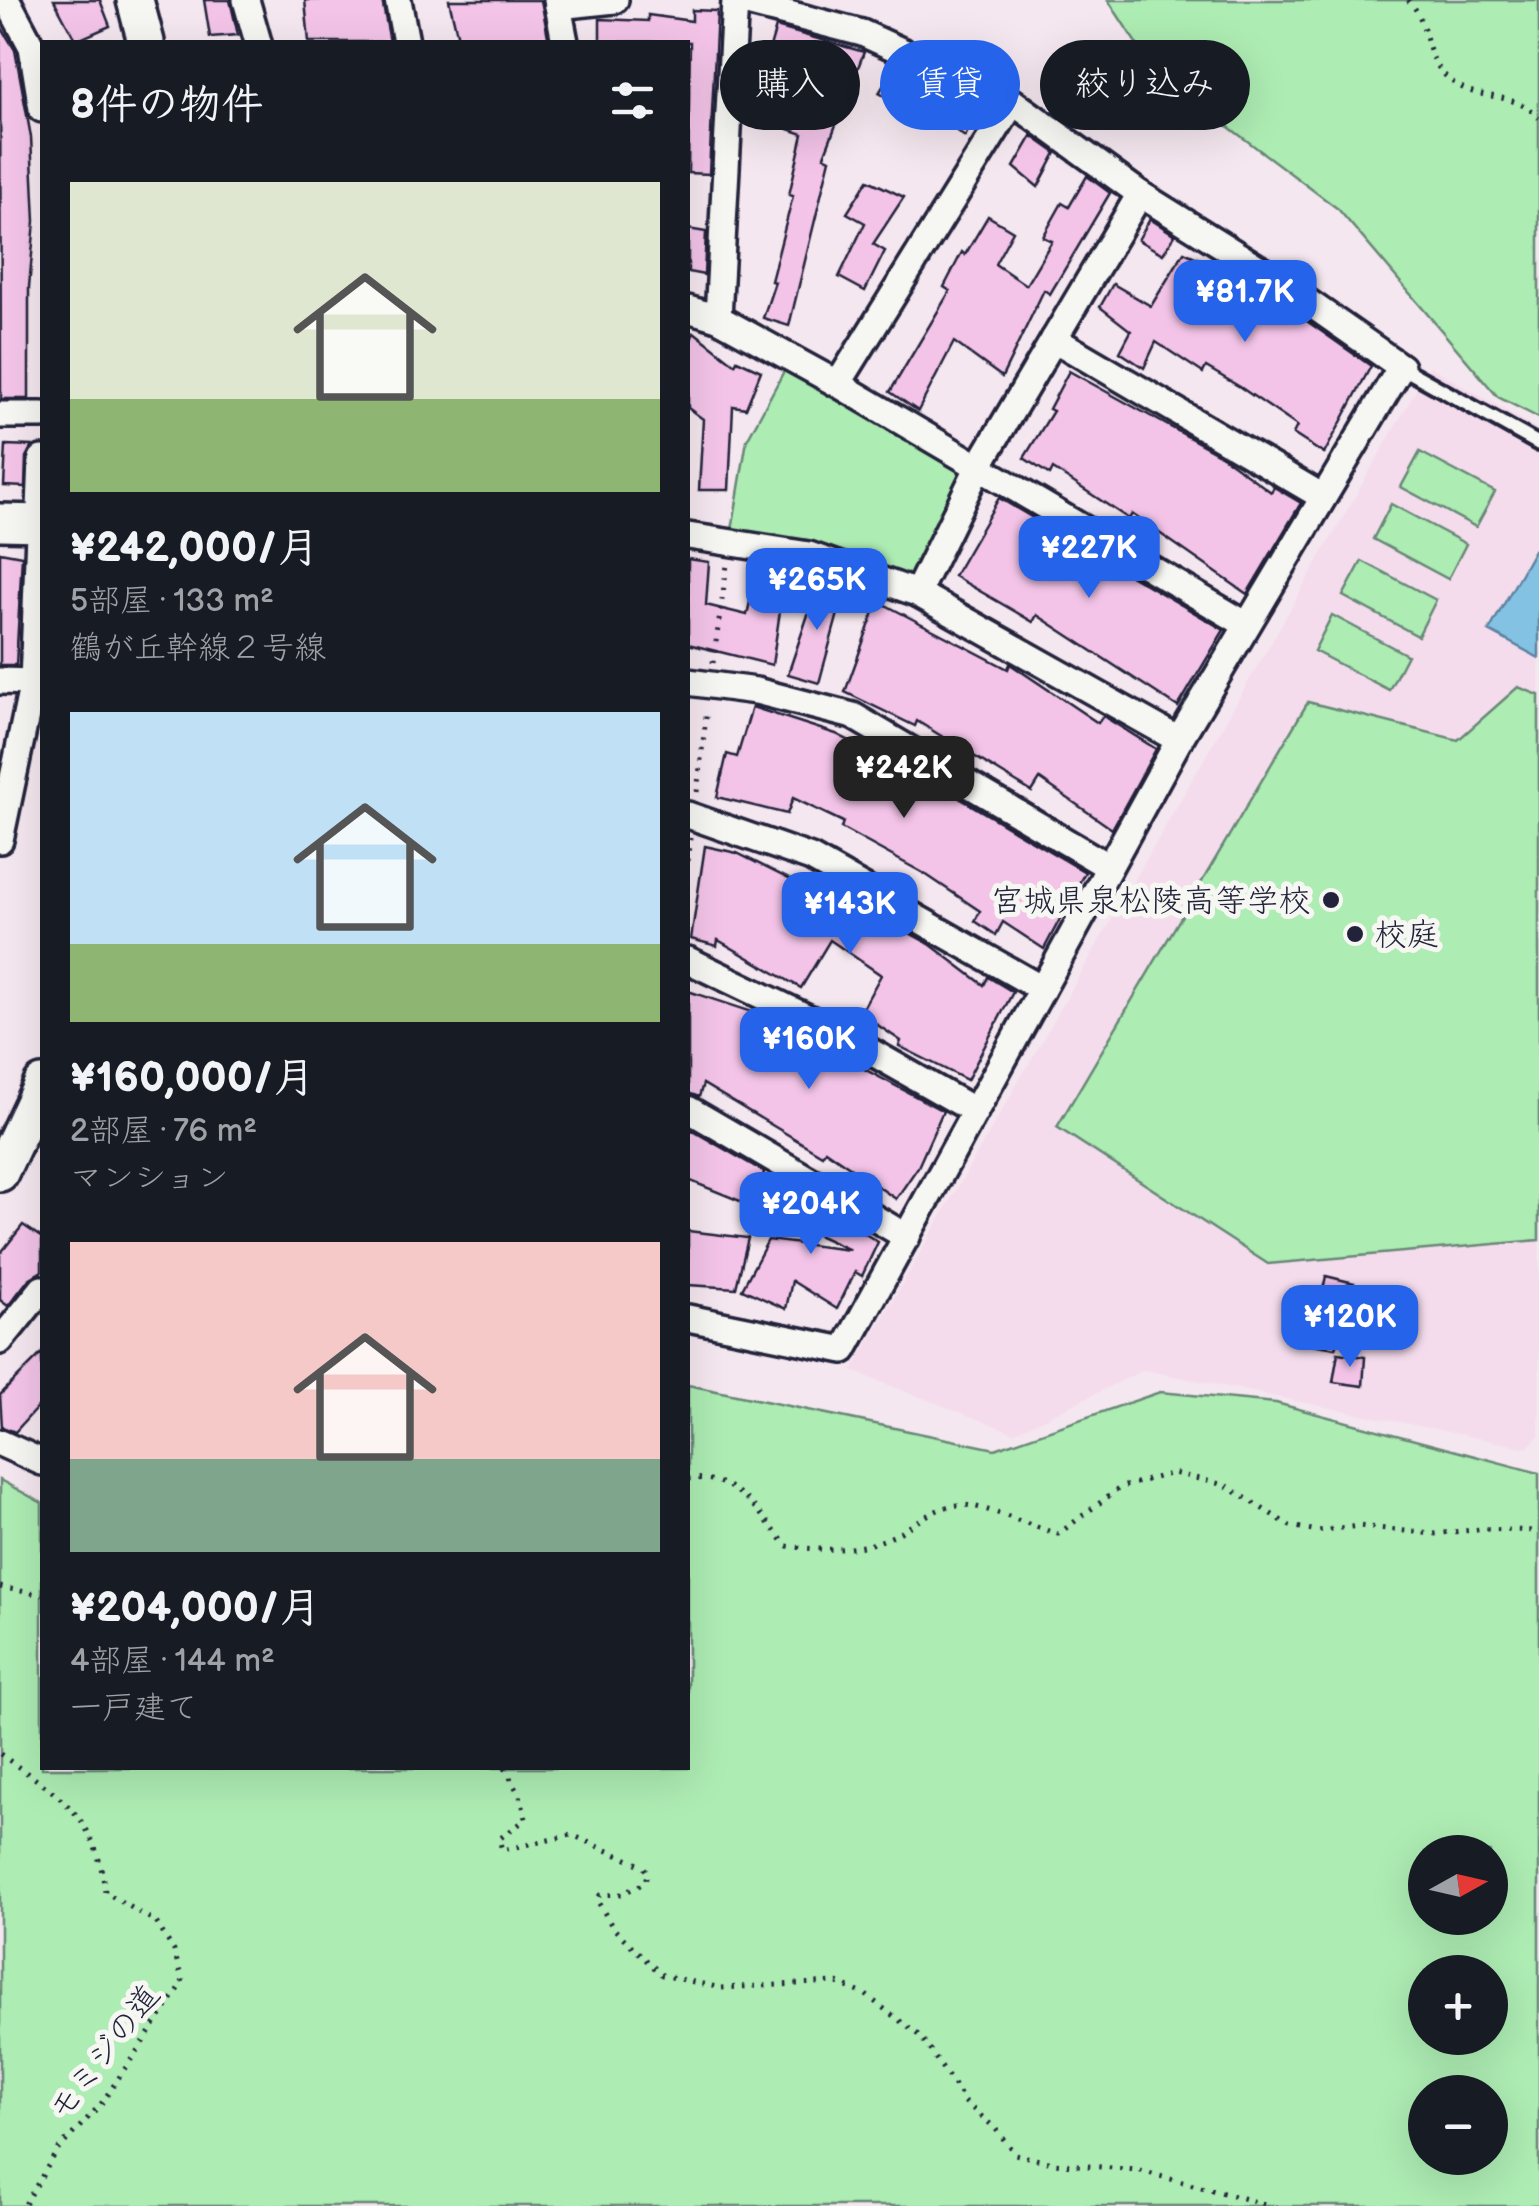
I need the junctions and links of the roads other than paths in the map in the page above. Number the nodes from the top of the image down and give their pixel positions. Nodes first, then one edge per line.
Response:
1 (7, 0) edge
2 (135, 0) edge
3 (246, 0) edge
4 (398, 0) edge
5 (616, 0) edge
6 (735, 0) edge
7 (558, 3) edge
8 (145, 40) edge
9 (257, 40) edge
10 (406, 40) edge
11 (565, 40) edge
12 (880, 41) edge
13 (40, 97) edge
14 (1020, 107) edge
15 (996, 130) edge
16 (1140, 194) junction
17 (690, 310) edge
18 (718, 318) junction
19 (1054, 339) junction
20 (1401, 367) junction
21 (838, 384) junction
22 (0, 415) edge
23 (40, 415) edge
24 (1539, 444) edge
25 (979, 466) junction
26 (1323, 497) junction
27 (0, 522) edge
28 (40, 523) edge
29 (690, 536) edge
30 (40, 558) edge
31 (917, 594) junction
32 (1248, 625) junction
33 (0, 682) edge
34 (33, 682) junction
35 (690, 682) edge
36 (1179, 740) junction
37 (690, 816) edge
38 (1, 832) edge
39 (1109, 867) junction
40 (690, 961) edge
41 (1042, 989) junction
42 (40, 1088) edge
43 (690, 1110) edge
44 (975, 1112) junction
45 (0, 1173) edge
46 (907, 1236) junction
47 (40, 1291) edge
48 (690, 1318) edge
49 (0, 1341) edge
50 (0, 1443) edge
51 (40, 1461) edge

1 - 13 street
2 - 8 street
3 - 9 street
4 - 10 street
5 - 7 street
6 - 12 street
6 - 18 street
7 - 11 street
14 - 16 street
15 - 21 street
16 - 19 street
16 - 20 street
17 - 18 street
18 - 21 street
19 - 25 street
19 - 26 street
20 - 24 lane
20 - 26 street
21 - 25 street
22 - 23 street
25 - 31 street
25 - 32 street
26 - 32 street
27 - 28 street
29 - 31 street
30 - 34 street
31 - 36 street
32 - 36 street
33 - 34 street
34 - 38 street
35 - 39 street
36 - 39 street
37 - 41 street
39 - 41 street
40 - 44 street
41 - 44 street
42 - 45 street
43 - 46 street
44 - 46 street
46 - 48 street
47 - 49 street
50 - 51 street

